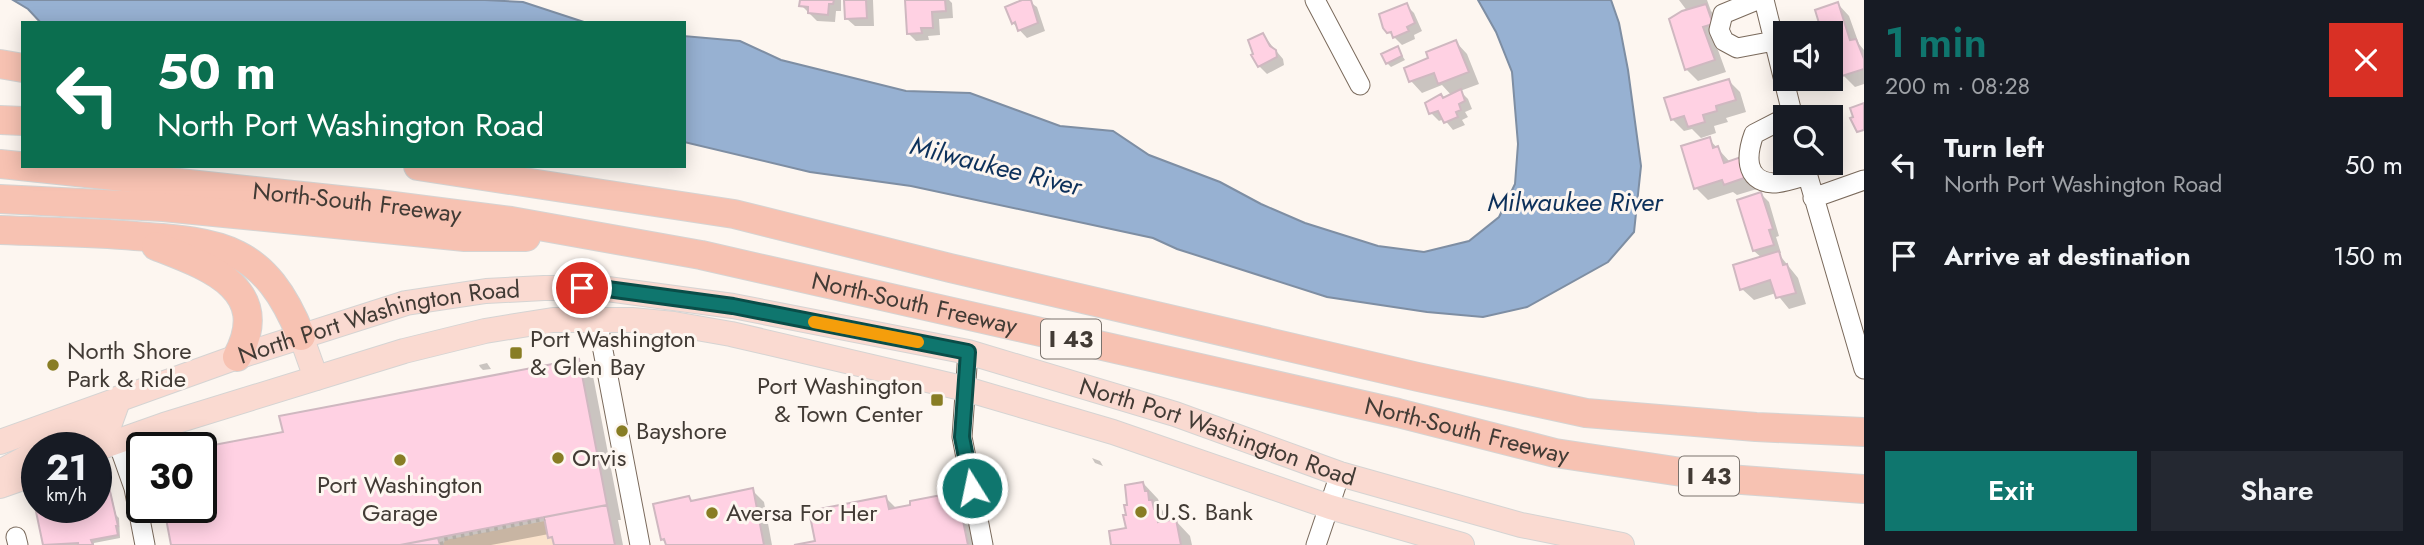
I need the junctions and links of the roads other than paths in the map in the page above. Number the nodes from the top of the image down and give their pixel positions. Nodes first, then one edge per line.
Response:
1 (1315, 0) edge
2 (1757, 0) edge
3 (1764, 0) edge
4 (1773, 37) edge
5 (1773, 41) edge
6 (0, 64) edge
7 (21, 68) edge
8 (1360, 85) dead end
9 (0, 120) edge
10 (21, 121) edge
11 (1773, 125) edge
12 (0, 164) edge
13 (21, 166) edge
14 (38, 168) edge
15 (431, 168) edge
16 (526, 168) edge
17 (1793, 175) edge
18 (1807, 175) edge
19 (1864, 180) edge
20 (1813, 198) junction
21 (0, 200) edge
22 (734, 214) junction
23 (0, 230) edge
24 (128, 235) junction
25 (584, 235) junction
26 (597, 319) junction
27 (301, 336) junction
28 (968, 352) junction
29 (237, 357) junction
30 (1864, 369) edge
31 (316, 378) junction
32 (966, 389) junction
33 (119, 398) junction
34 (88, 432) edge
35 (1864, 432) edge
36 (0, 442) edge
37 (112, 442) edge
38 (112, 452) edge
39 (21, 461) edge
40 (0, 472) edge
41 (1340, 474) junction
42 (21, 479) edge
43 (0, 486) edge
44 (1864, 489) edge
45 (1330, 506) junction
46 (1552, 539) edge
47 (145, 545) edge
48 (640, 545) edge
49 (983, 545) edge
50 (1316, 545) edge
51 (1462, 545) edge
52 (1622, 545) edge

1 - 8 street
2 - 5 street
3 - 4 street
6 - 7 highway
9 - 10 highway
11 - 17 street
12 - 13 highway, North-South Freeway / I 43
14 - 25 highway, North-South Freeway / I 43
15 - 22 highway, North-South Freeway / I 43
16 - 22 highway
18 - 20 street
19 - 20 street
20 - 30 street
21 - 25 highway
22 - 35 highway, North-South Freeway / I 43
23 - 24 highway
24 - 27 highway
24 - 29 highway
25 - 44 highway, North-South Freeway / I 43
26 - 31 main road, North Port Washington Road
26 - 32 main road, North Port Washington Road
26 - 48 street
27 - 28 main road, North Port Washington Road
27 - 29 main road, North Port Washington Road
27 - 31 main road
28 - 32 street
28 - 41 main road, North Port Washington Road
29 - 33 main road, North Port Washington Road
31 - 37 main road, North Port Washington Road
32 - 45 main road, North Port Washington Road
32 - 49 street
33 - 34 main road
33 - 36 main road, North Port Washington Road
38 - 47 street
39 - 40 main road
41 - 45 street
41 - 46 main road, North Port Washington Road
42 - 43 main road
45 - 50 street
45 - 51 main road, North Port Washington Road
46 - 52 main road, North Port Washington Road

